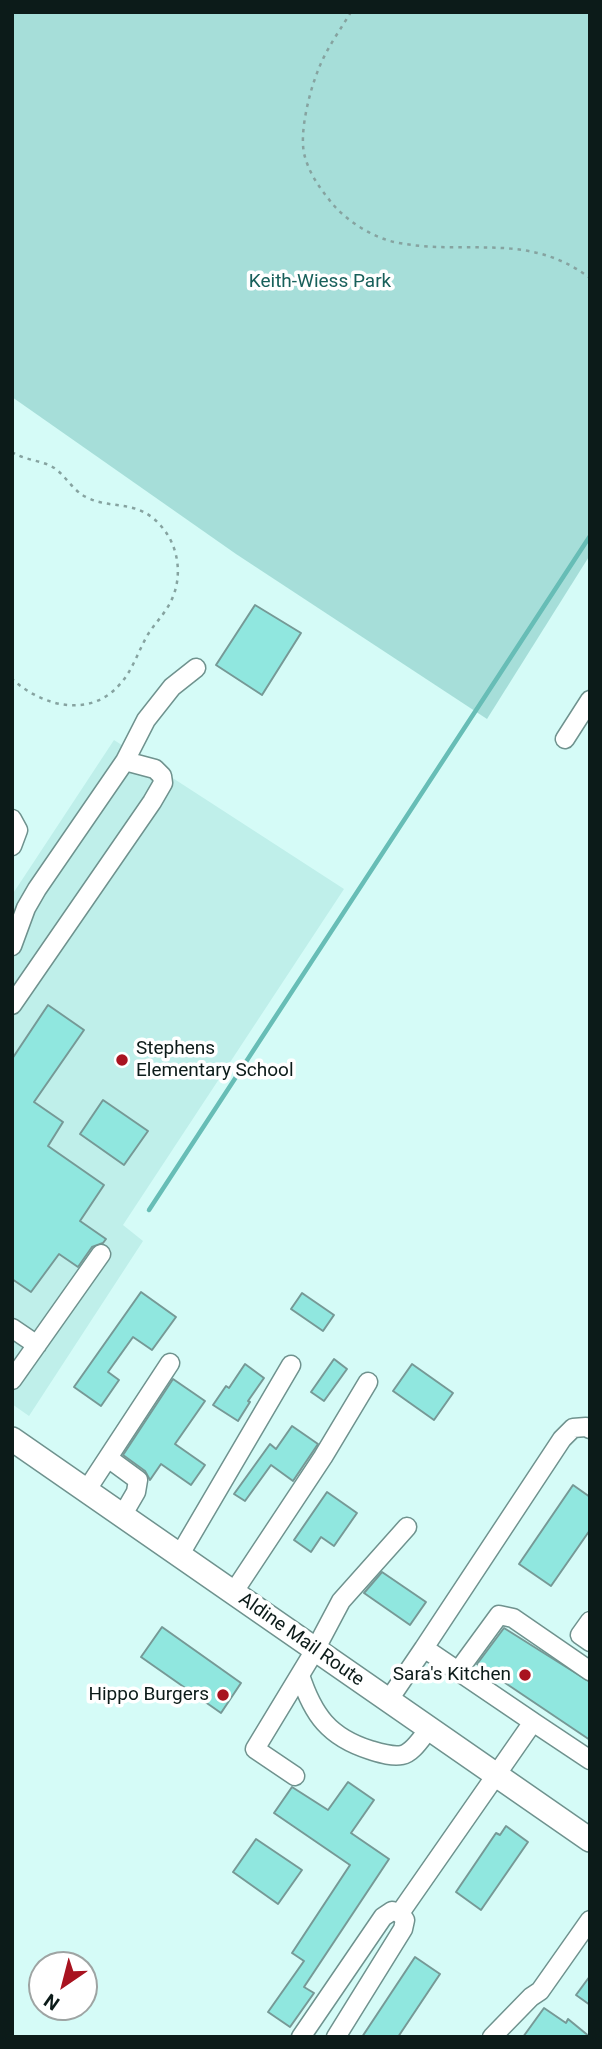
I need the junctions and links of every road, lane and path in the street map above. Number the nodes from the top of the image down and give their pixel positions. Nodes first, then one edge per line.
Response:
1 (351, 12) edge
2 (590, 278) edge
3 (12, 452) edge
4 (196, 668) dead end
5 (12, 679) edge
6 (590, 700) edge
7 (565, 739) dead end
8 (125, 761) junction
9 (12, 819) edge
10 (12, 846) edge
11 (12, 946) edge
12 (12, 1005) edge
13 (101, 1254) dead end
14 (12, 1328) edge
15 (37, 1345) junction
16 (170, 1363) dead end
17 (290, 1365) dead end
18 (12, 1380) edge
19 (368, 1382) dead end
20 (590, 1429) edge
21 (12, 1439) edge
22 (108, 1458) junction
23 (86, 1491) junction
24 (122, 1516) junction
25 (407, 1527) dead end
26 (179, 1556) junction
27 (233, 1593) junction
28 (590, 1620) edge
29 (590, 1642) edge
30 (424, 1648) junction
31 (315, 1650) junction
32 (458, 1671) junction
33 (590, 1671) edge
34 (300, 1675) junction
35 (388, 1701) junction
36 (533, 1722) junction
37 (429, 1729) junction
38 (590, 1760) edge
39 (295, 1776) dead end
40 (497, 1776) junction
41 (590, 1840) edge
42 (400, 1913) junction
43 (590, 1920) edge
44 (301, 2037) edge
45 (336, 2037) edge
46 (492, 2037) edge

1 - 2 path
3 - 5 path
4 - 8 lane
6 - 7 lane
8 - 11 lane
8 - 12 lane
9 - 10 lane
13 - 15 lane
14 - 15 lane
15 - 18 lane
16 - 22 lane
17 - 26 lane
19 - 27 lane
20 - 30 lane
21 - 23 main road, Aldine Mail Route
22 - 23 lane
22 - 24 lane
23 - 24 main road, Aldine Mail Route
24 - 26 main road, Aldine Mail Route
25 - 31 lane
26 - 27 main road, Aldine Mail Route
27 - 31 main road, Aldine Mail Route
28 - 29 lane
30 - 32 lane
30 - 35 lane
31 - 34 lane
31 - 35 main road, Aldine Mail Route
32 - 33 lane
32 - 36 lane
34 - 37 lane
34 - 39 lane
35 - 37 main road, Aldine Mail Route
36 - 38 lane
36 - 40 lane
37 - 40 main road, Aldine Mail Route
40 - 41 main road, Aldine Mail Route
40 - 42 lane
42 - 44 lane
42 - 45 lane
43 - 46 lane

